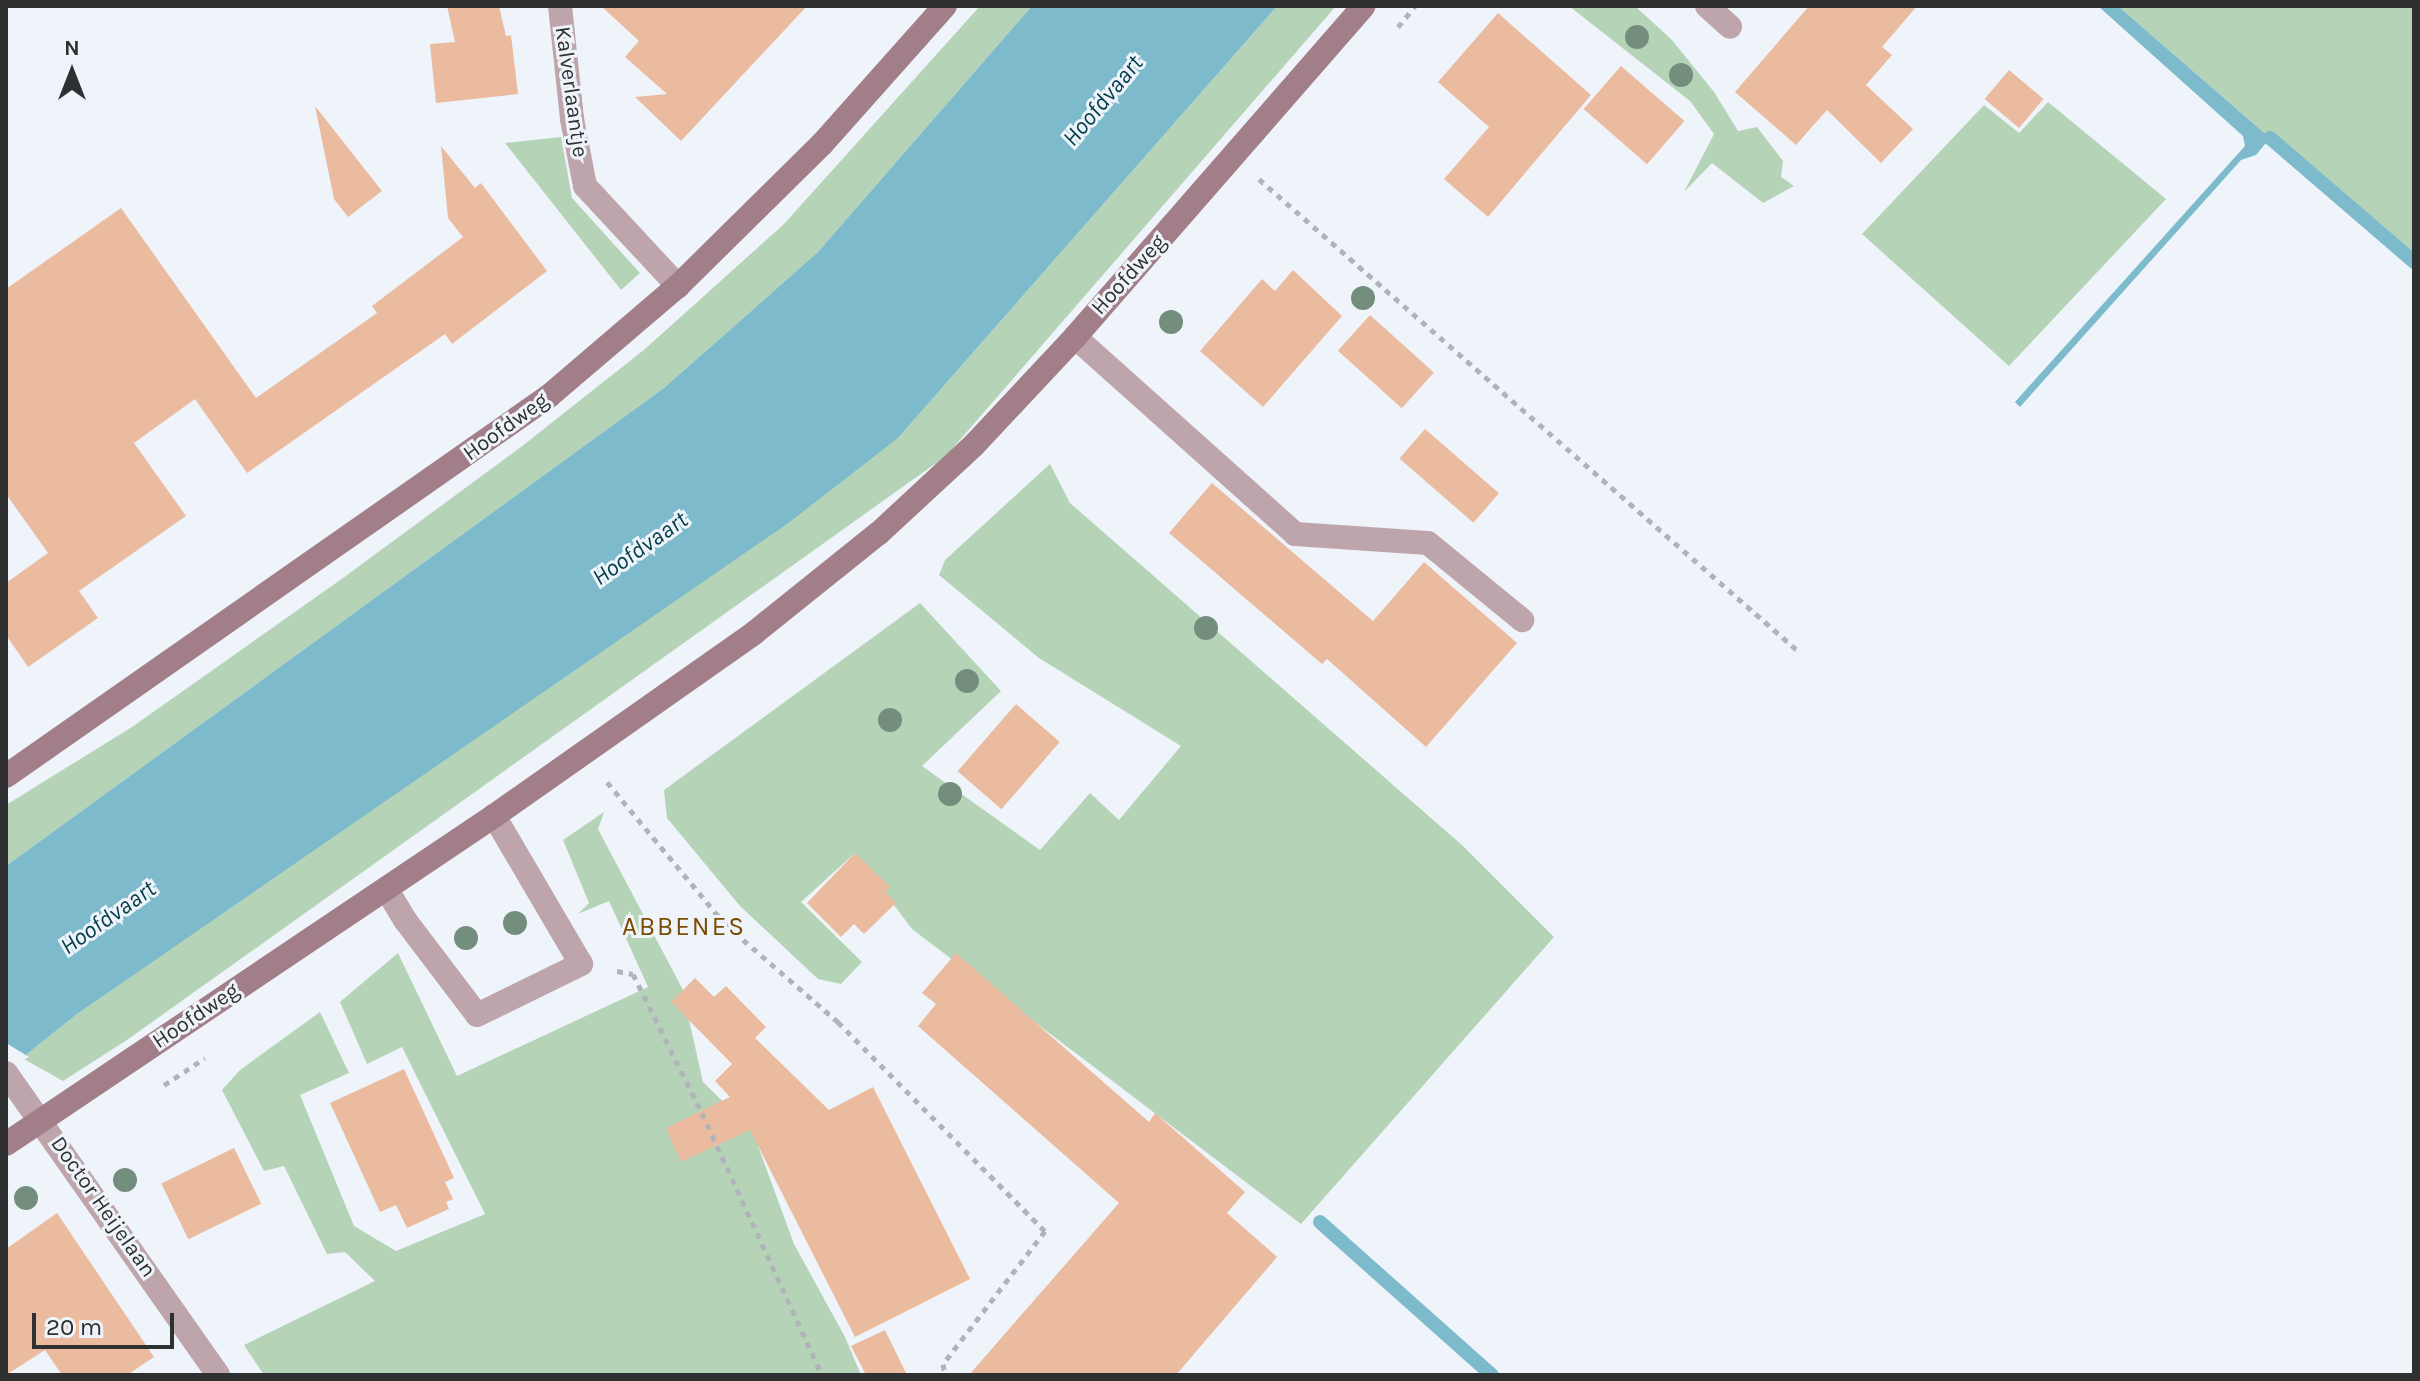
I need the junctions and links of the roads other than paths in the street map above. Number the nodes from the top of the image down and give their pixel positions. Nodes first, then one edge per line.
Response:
1 (560, 6) edge
2 (945, 6) edge
3 (1364, 6) edge
4 (1707, 6) edge
5 (1730, 27) dead end
6 (678, 286) junction
7 (1075, 337) junction
8 (1522, 620) dead end
9 (6, 776) edge
10 (494, 816) junction
11 (387, 890) junction
12 (9, 1077) edge
13 (41, 1119) junction
14 (6, 1144) edge
15 (218, 1375) edge

1 - 6 street, Kalverlaantje
2 - 6 main road, Hoofdweg
3 - 7 main road, Hoofdweg
4 - 5 street
6 - 9 main road, Hoofdweg
7 - 8 street
7 - 10 main road, Hoofdweg
10 - 11 main road, Hoofdweg
10 - 11 street
11 - 13 main road, Hoofdweg
12 - 13 street, Doctor Heijelaan
13 - 14 main road, Hoofdweg
13 - 15 street, Doctor Heijelaan

